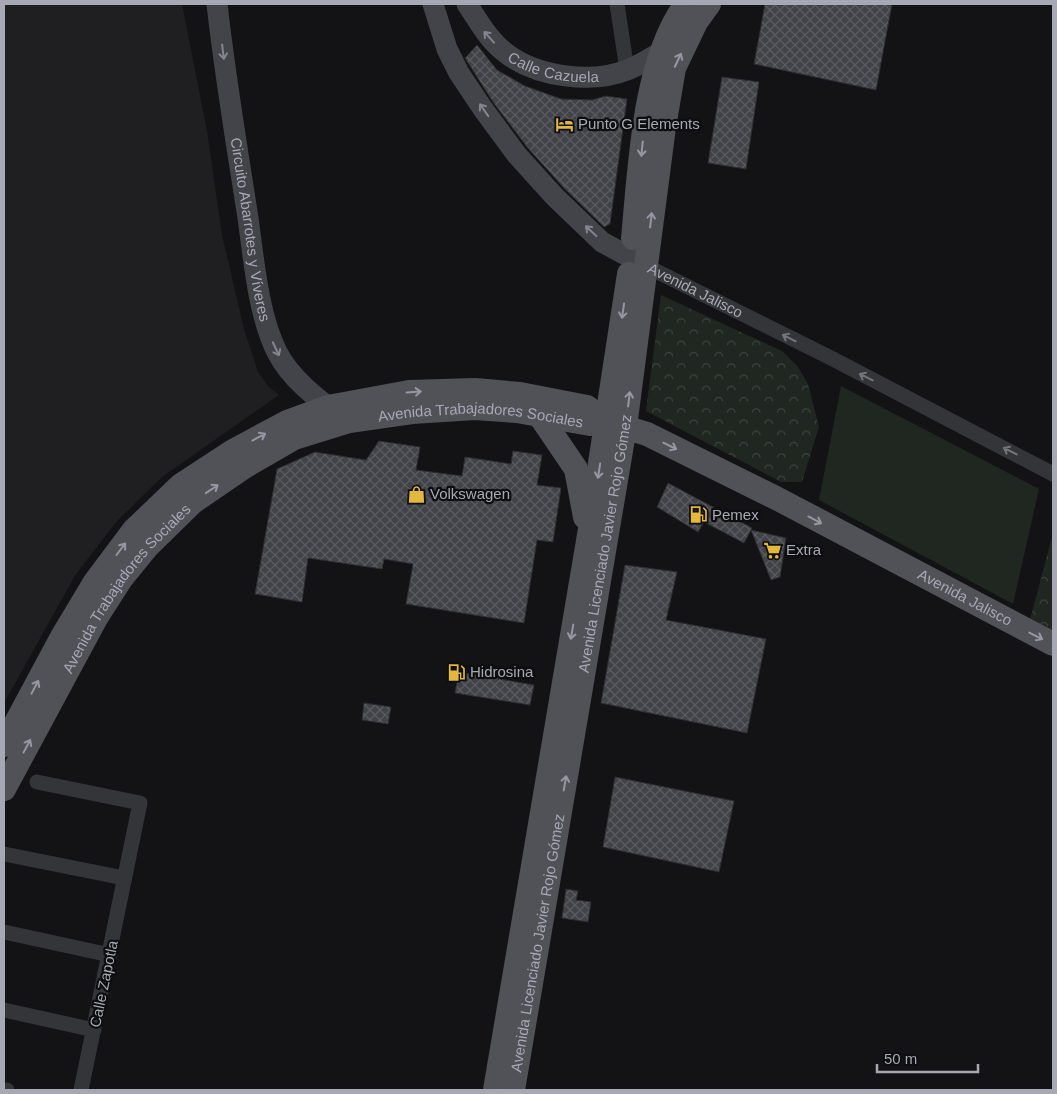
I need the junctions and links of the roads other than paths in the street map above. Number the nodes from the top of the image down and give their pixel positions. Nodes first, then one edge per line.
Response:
1 (217, 4) edge
2 (433, 4) edge
3 (467, 4) edge
4 (617, 4) edge
5 (686, 4) edge
6 (709, 4) edge
7 (661, 52) junction
8 (627, 70) junction
9 (638, 262) junction
10 (328, 407) junction
11 (540, 416) junction
12 (349, 421) junction
13 (616, 424) junction
14 (1053, 474) edge
15 (589, 535) junction
16 (1053, 644) edge
17 (4, 745) edge
18 (37, 782) dead end
19 (4, 789) edge
20 (4, 854) edge
21 (124, 878) junction
22 (537, 892) junction
23 (4, 932) edge
24 (110, 956) junction
25 (4, 1010) edge
26 (94, 1030) junction
27 (81, 1090) edge
28 (495, 1090) edge
29 (513, 1090) edge

1 -> 10 main road, Circuito Abarrotes y Víveres
9 -> 2 main road, Avenida Jalisco
8 -> 3 main road, Calle Cazuela
4 - 8 street
5 - 7 main road, Avenida Licenciado Javier Rojo Gómez
9 -> 6 main road, Avenida Licenciado Javier Rojo Gómez
7 - 8 main road, Calle Cazuela
7 -> 9 main road, Avenida Licenciado Javier Rojo Gómez
9 - 13 main road, Avenida Licenciado Javier Rojo Gómez
14 -> 9 street, Avenida Jalisco
10 - 12 main road, Circuito Abarrotes y Víveres
10 -> 13 main road, Avenida Trabajadores Sociales
17 -> 10 main road, Avenida Trabajadores Sociales
11 - 12 main road, Avenida Trabajadores Sociales
11 - 13 main road, Avenida Trabajadores Sociales
11 - 15 main road
19 -> 12 main road, Avenida Trabajadores Sociales
13 -> 15 main road, Avenida Licenciado Javier Rojo Gómez
13 -> 16 main road, Avenida Jalisco
22 -> 13 main road, Avenida Licenciado Javier Rojo Gómez
15 -> 22 main road, Avenida Licenciado Javier Rojo Gómez
18 - 21 street, Calle Zapotla
20 - 21 street
21 - 24 street, Calle Zapotla
22 - 28 main road, Avenida Licenciado Javier Rojo Gómez
22 - 29 main road, Avenida Licenciado Javier Rojo Gómez
23 - 24 street
24 - 26 street, Calle Zapotla
25 - 26 street
26 - 27 street, Calle Zapotla

